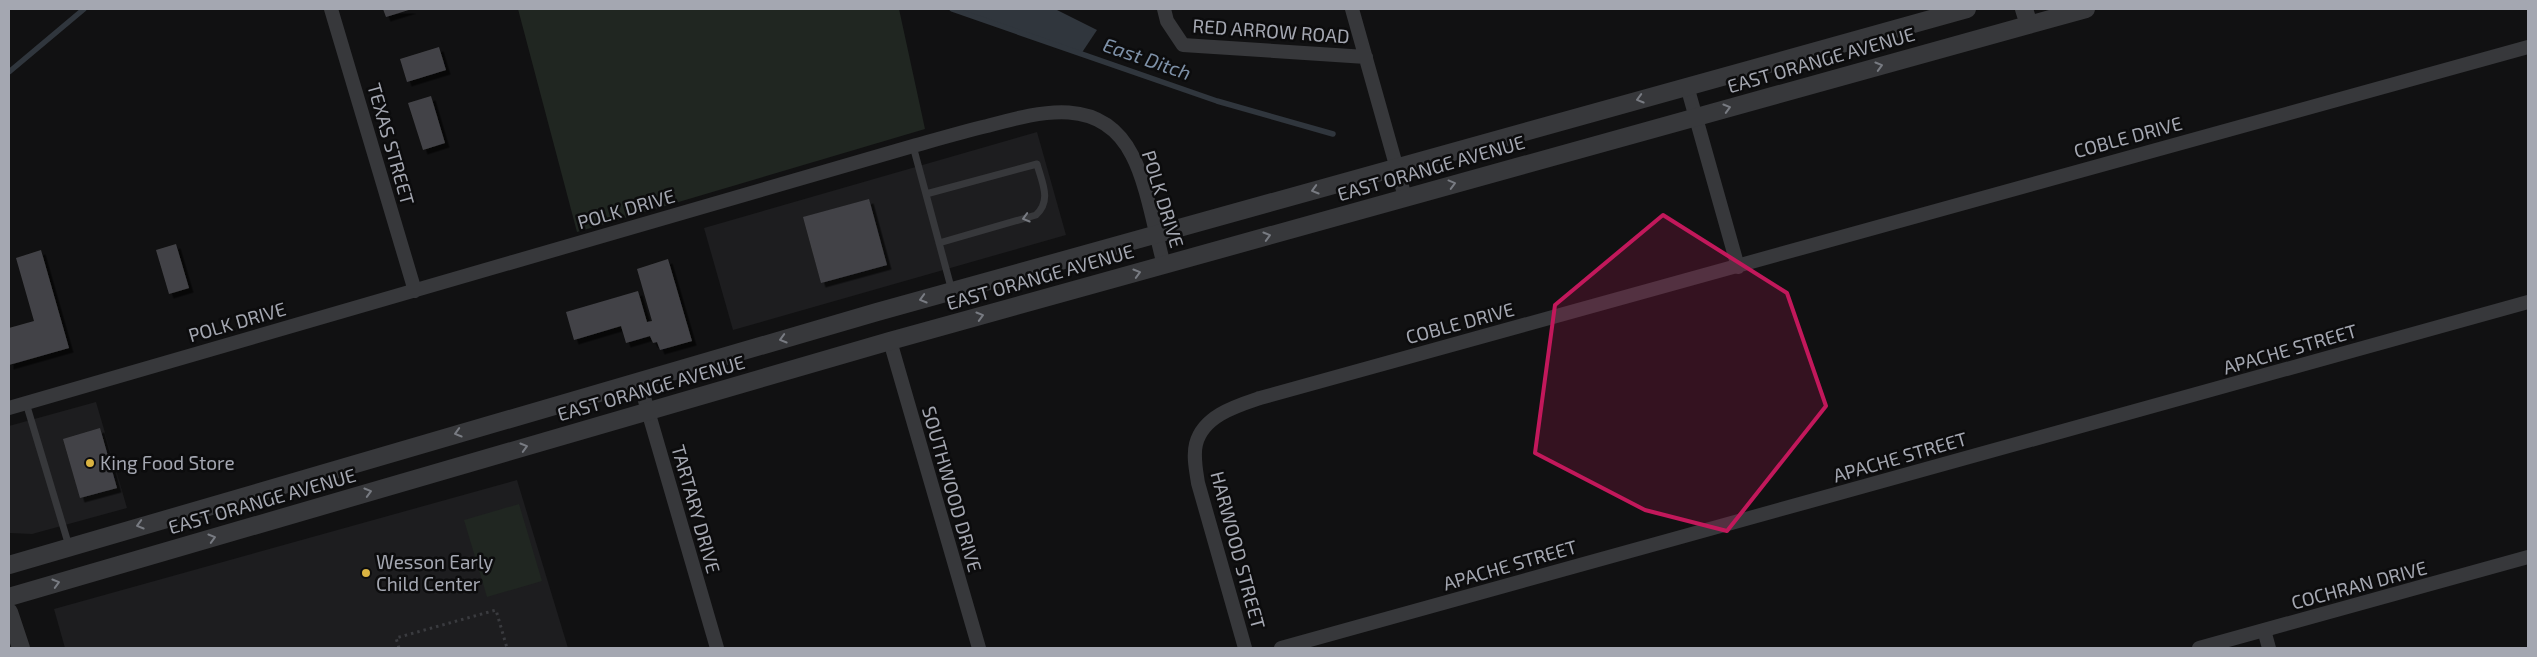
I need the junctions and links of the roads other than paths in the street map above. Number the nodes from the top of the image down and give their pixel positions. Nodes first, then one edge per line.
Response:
1 (332, 9) edge
2 (1164, 9) edge
3 (1352, 9) edge
4 (1967, 9) edge
5 (2086, 9) edge
6 (2027, 17) edge
7 (2528, 47) edge
8 (1366, 57) junction
9 (1687, 86) junction
10 (1696, 117) junction
11 (913, 146) junction
12 (1397, 167) junction
13 (926, 194) junction
14 (1405, 197) junction
15 (1156, 234) junction
16 (939, 242) junction
17 (1164, 265) junction
18 (1738, 267) junction
19 (414, 290) junction
20 (952, 291) junction
21 (2528, 302) edge
22 (890, 341) junction
23 (639, 380) junction
24 (26, 403) junction
25 (9, 408) edge
26 (648, 411) junction
27 (1201, 432) joint
28 (69, 546) junction
29 (2528, 557) edge
30 (9, 564) edge
31 (9, 597) edge
32 (9, 612) edge
33 (2264, 630) junction
34 (21, 648) edge
35 (717, 648) edge
36 (979, 648) edge
37 (1245, 648) edge
38 (1282, 648) edge
39 (2199, 648) edge
40 (2269, 648) edge

1 - 19 street, TEXAS STREET
2 - 8 street, RED ARROW ROAD
3 - 8 street
4 - 9 street, EAST ORANGE AVENUE
5 - 6 street, EAST ORANGE AVENUE
10 -> 6 street, EAST ORANGE AVENUE
7 - 18 street, COBLE DRIVE
8 - 12 street
9 - 10 street
9 -> 12 street, EAST ORANGE AVENUE
14 -> 10 street, EAST ORANGE AVENUE
10 - 18 street
11 - 13 lane
11 - 15 street, POLK DRIVE
11 - 19 street, POLK DRIVE
12 - 14 street
12 -> 15 street, EAST ORANGE AVENUE
13 - 16 lane
13 -> 16 lane
17 -> 14 street, EAST ORANGE AVENUE
15 - 17 street, POLK DRIVE
15 - 20 street, EAST ORANGE AVENUE
16 - 20 lane
22 -> 17 street, EAST ORANGE AVENUE
18 - 27 street, COBLE DRIVE
19 - 24 street, POLK DRIVE
20 -> 23 street, EAST ORANGE AVENUE
21 - 38 street, APACHE STREET
22 - 26 street, EAST ORANGE AVENUE
22 - 36 street, SOUTHWOOD DRIVE
23 - 26 street, TARTARY DRIVE
23 -> 28 street, EAST ORANGE AVENUE
24 - 25 street, POLK DRIVE
24 - 28 lane
31 -> 26 street, EAST ORANGE AVENUE
26 - 35 street, TARTARY DRIVE
27 - 37 street, HARWOOD STREET
28 - 30 street, EAST ORANGE AVENUE
29 - 33 street, COCHRAN DRIVE
32 - 34 street
33 - 39 street, COCHRAN DRIVE
33 - 40 street

